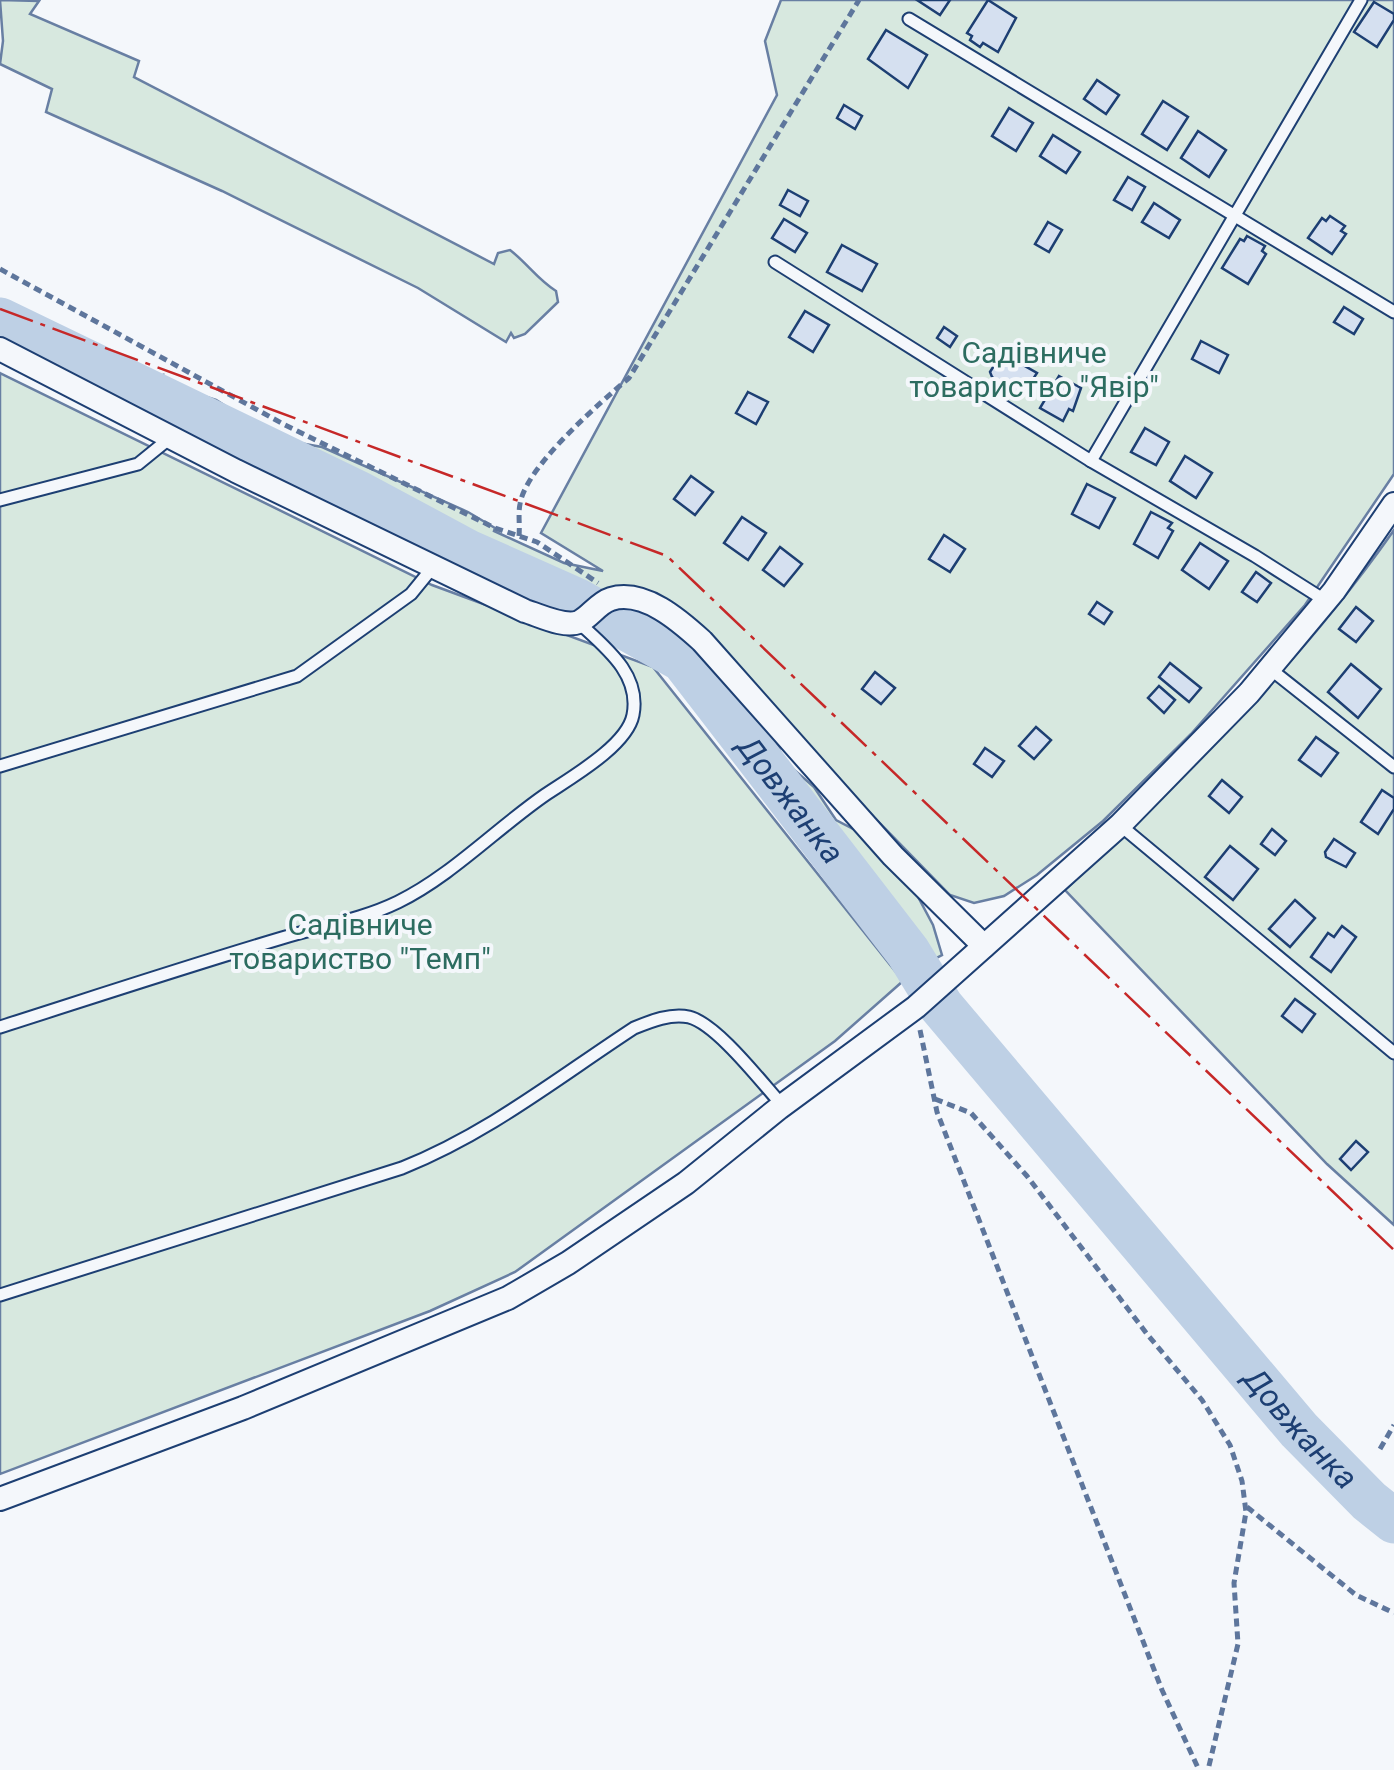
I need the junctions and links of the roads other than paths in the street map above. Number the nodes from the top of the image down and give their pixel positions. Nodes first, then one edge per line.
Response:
1 (1361, 0) edge
2 (909, 19) dead end
3 (1236, 216) junction
4 (775, 262) dead end
5 (1394, 312) edge
6 (0, 349) edge
7 (170, 438) junction
8 (1091, 461) junction
9 (0, 500) edge
10 (1394, 504) edge
11 (434, 566) junction
12 (1326, 601) junction
13 (594, 610) junction
14 (1270, 668) junction
15 (0, 766) edge
16 (1394, 766) edge
17 (1120, 825) junction
18 (984, 946) junction
19 (0, 1026) edge
20 (1394, 1053) edge
21 (783, 1106) junction
22 (0, 1295) edge
23 (0, 1500) edge

1 - 3 lane
2 - 3 lane
3 - 5 lane
3 - 8 lane
4 - 8 lane
6 - 7 street
7 - 9 lane
7 - 11 street
8 - 12 lane
10 - 12 street
11 - 13 street
11 - 15 lane
12 - 14 street
13 - 18 street
13 - 19 lane
14 - 16 lane
14 - 17 street
17 - 18 street
17 - 20 lane
18 - 21 street
21 - 22 lane
21 - 23 street

